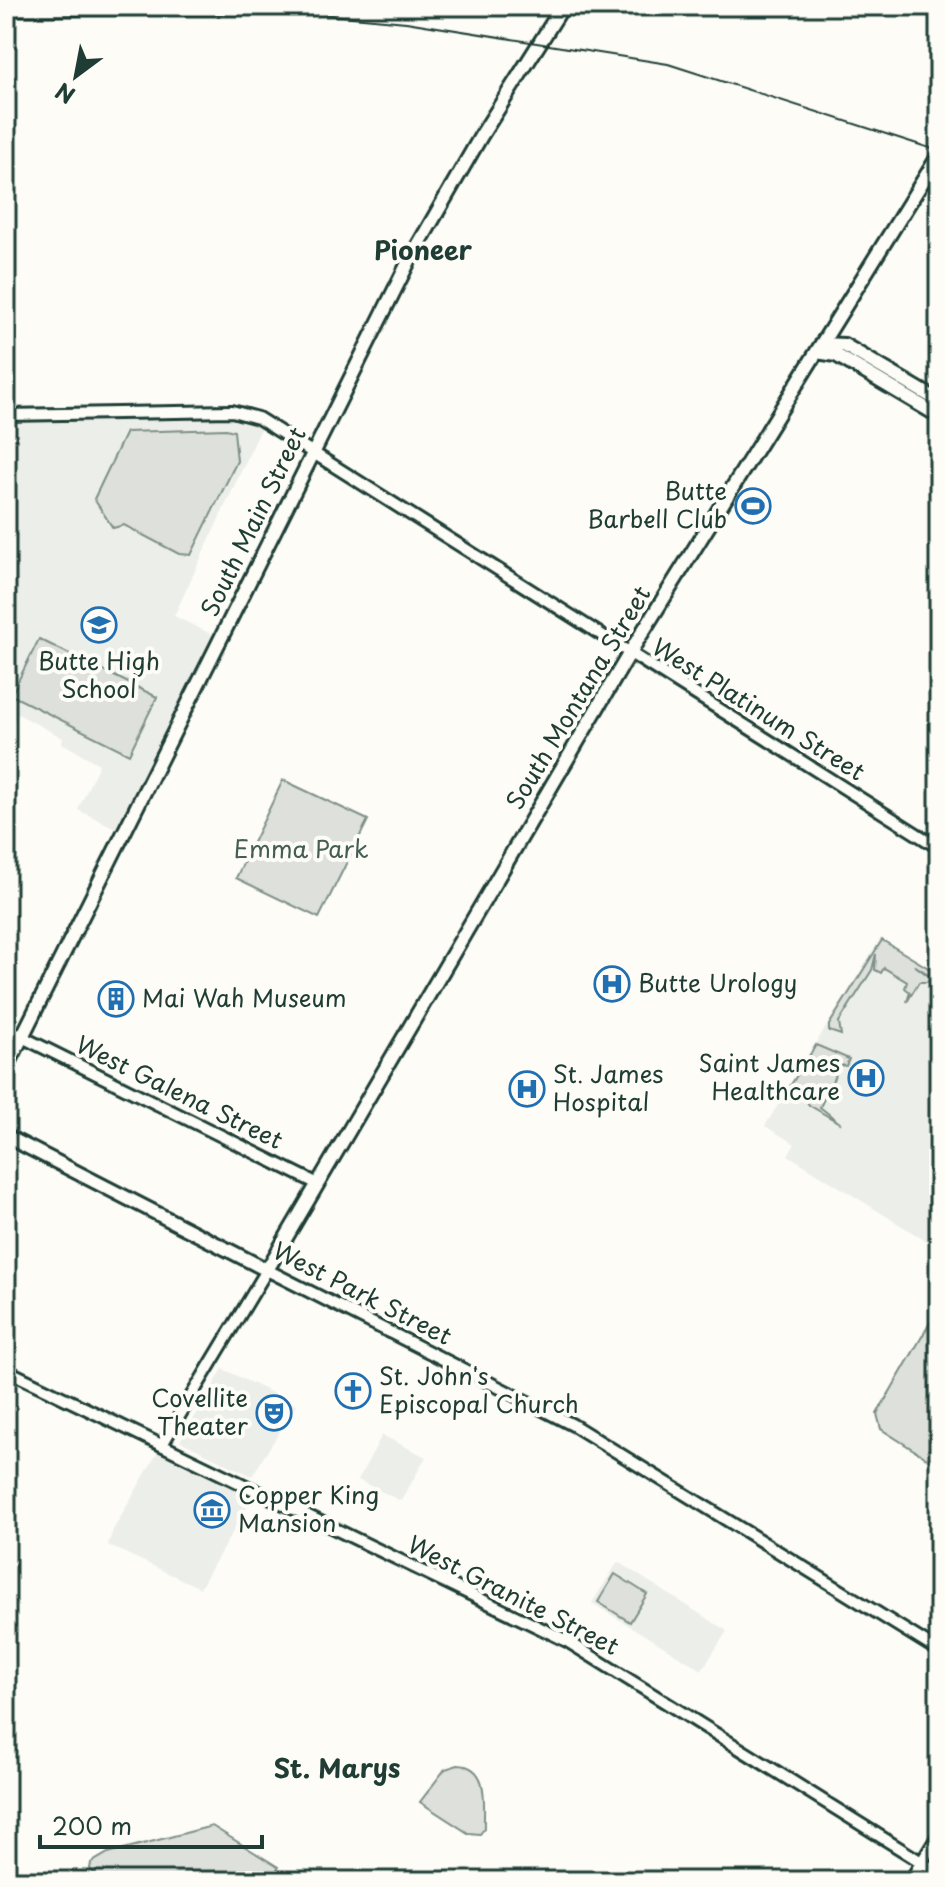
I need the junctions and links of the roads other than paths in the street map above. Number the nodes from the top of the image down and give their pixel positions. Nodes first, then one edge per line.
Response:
1 (563, 6) edge
2 (6, 47) edge
3 (6, 117) edge
4 (939, 155) edge
5 (820, 348) junction
6 (939, 401) edge
7 (6, 415) edge
8 (939, 416) edge
9 (312, 455) junction
10 (629, 654) junction
11 (939, 848) edge
12 (6, 1029) edge
13 (23, 1037) junction
14 (6, 1069) edge
15 (6, 1136) edge
16 (318, 1184) junction
17 (267, 1270) junction
18 (6, 1370) edge
19 (163, 1443) junction
20 (939, 1651) edge
21 (939, 1834) edge
22 (922, 1862) junction
23 (939, 1873) edge
24 (910, 1881) edge

1 - 9 main road, South Main Street
2 - 3 main road
4 - 5 main road, South Montana Street
5 - 6 main road
5 - 8 main road
5 - 10 main road, South Montana Street
7 - 9 street, West Platinum Street
9 - 10 street, West Platinum Street
9 - 13 main road, South Main Street
10 - 11 street, West Platinum Street
10 - 16 main road, South Montana Street
12 - 13 street, West Galena Street
13 - 14 main road, South Main Street
13 - 16 street, West Galena Street
15 - 17 main road, West Park Street
16 - 17 main road, South Montana Street
17 - 19 street
17 - 20 street, West Park Street
18 - 19 street, West Granite Street
19 - 22 street, West Granite Street
21 - 22 street
22 - 23 street, West Granite Street
22 - 24 street

